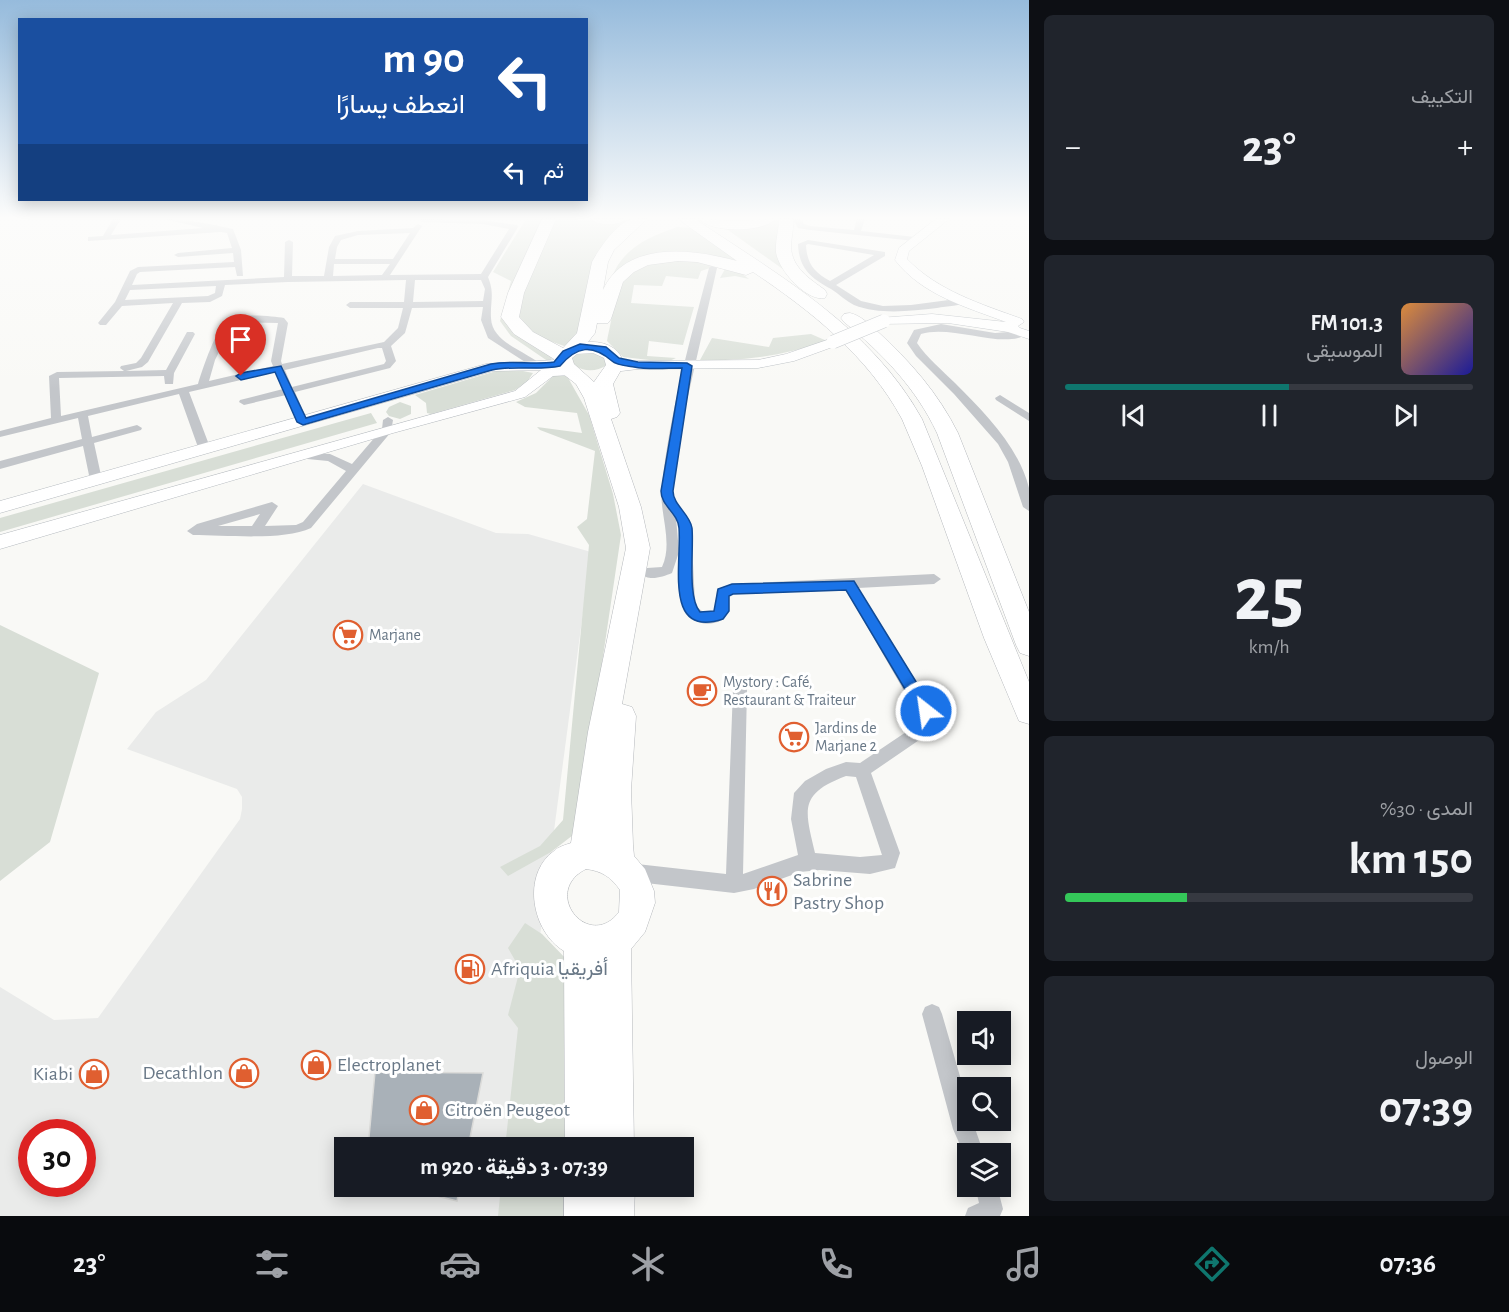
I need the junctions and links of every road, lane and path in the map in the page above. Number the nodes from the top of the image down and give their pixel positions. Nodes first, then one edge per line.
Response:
1 (132, 276) edge
2 (240, 276) edge
3 (288, 276) edge
4 (524, 276) edge
5 (597, 276) edge
6 (604, 276) edge
7 (620, 276) edge
8 (711, 276) edge
9 (756, 276) edge
10 (767, 276) edge
11 (783, 276) edge
12 (796, 276) edge
13 (815, 276) edge
14 (846, 276) edge
15 (919, 276) edge
16 (385, 277) joint
17 (411, 277) junction
18 (484, 277) joint
19 (328, 278) joint
20 (288, 279) junction
21 (241, 282) junction
22 (221, 283) junction
23 (830, 285) junction
24 (127, 288) junction
25 (964, 301) junction
26 (178, 302) junction
27 (119, 303) junction
28 (486, 304) junction
29 (350, 305) dead end
30 (408, 305) junction
31 (988, 315) junction
32 (103, 323) dead end
33 (1019, 328) edge
34 (190, 334) dead end
35 (386, 345) junction
36 (609, 356) junction
37 (516, 360) junction
38 (569, 362) junction
39 (687, 366) junction
40 (278, 368) junction
41 (108, 373) junction
42 (169, 373) junction
43 (203, 385) junction
44 (183, 390) junction
45 (288, 391) junction
46 (170, 393) junction
47 (388, 396) junction
48 (1000, 398) dead end
49 (244, 402) dead end
50 (82, 414) junction
51 (1029, 418) edge
52 (56, 420) junction
53 (303, 422) junction
54 (410, 424) junction
55 (388, 425) junction
56 (137, 428) dead end
57 (0, 434) edge
58 (88, 442) junction
59 (205, 450) junction
60 (926, 450) junction
61 (954, 452) junction
62 (301, 455) junction
63 (0, 465) edge
64 (353, 472) junction
65 (96, 480) junction
66 (667, 498) junction
67 (0, 507) edge
68 (1029, 507) edge
69 (255, 531) junction
70 (0, 542) edge
71 (648, 573) junction
72 (934, 579) dead end
73 (850, 585) junction
74 (1029, 645) edge
75 (740, 689) dead end
76 (1029, 712) edge
77 (862, 770) junction
78 (584, 853) junction
79 (808, 862) junction
80 (624, 867) junction
81 (734, 884) junction
82 (597, 940) junction
83 (932, 1014) dead end
84 (586, 1137) edge
85 (613, 1137) edge
86 (969, 1143) edge
87 (585, 1197) edge
88 (614, 1197) edge
89 (989, 1197) edge
90 (585, 1216) edge
91 (613, 1216) edge
92 (976, 1216) edge

1 - 24 street
2 - 21 street
3 - 20 street
4 - 38 highway
5 - 38 highway
6 - 36 highway
7 - 36 highway
8 - 39 street
9 - 60 highway
10 - 60 highway
11 - 61 highway
12 - 61 highway
13 - 23 street
14 - 23 street
15 - 25 street
16 - 17 street
16 - 19 street
17 - 18 street
17 - 30 street
18 - 28 street
19 - 20 street
20 - 21 street
21 - 22 street
22 - 24 street
22 - 26 street
23 - 25 street
24 - 27 street
25 - 31 street
26 - 27 street
26 - 41 street
27 - 32 street
28 - 30 street
28 - 37 street
29 - 30 street
30 - 35 street
31 - 33 street
31 - 39 street, bridge
33 - 68 street
34 - 42 street
35 - 40 street
35 - 45 street
36 - 38 highway
36 - 38 highway
36 - 39 street
36 - 71 highway
37 - 38 street
37 - 47 street
38 - 54 street
38 - 78 highway
39 - 66 street
40 - 43 street
40 - 43 street
40 - 45 street
41 - 42 street
41 - 52 street
42 - 46 street
43 - 44 street
44 - 46 street
44 - 59 street
45 - 49 street
45 - 53 street
46 - 50 street
47 - 53 street
47 - 54 street
47 - 55 street
48 - 51 street
50 - 52 street
50 - 58 street
52 - 57 street
53 - 59 street
54 - 55 street
55 - 62 street
55 - 64 street
56 - 58 street
58 - 63 street
58 - 65 street
59 - 65 street
60 - 76 highway
61 - 74 highway
62 - 64 street
62 - 70 street
64 - 69 street
65 - 67 street
66 - 71 street
66 - 73 street
69 - 69 street
71 - 80 highway
72 - 73 street
73 - 77 street
75 - 81 street
77 - 79 street
77 - 79 street
78 - 80 highway
78 - 82 highway
79 - 81 street
80 - 81 street
80 - 82 highway
82 - 84 highway
82 - 85 highway
83 - 86 street
87 - 90 highway
88 - 91 highway
89 - 92 street

